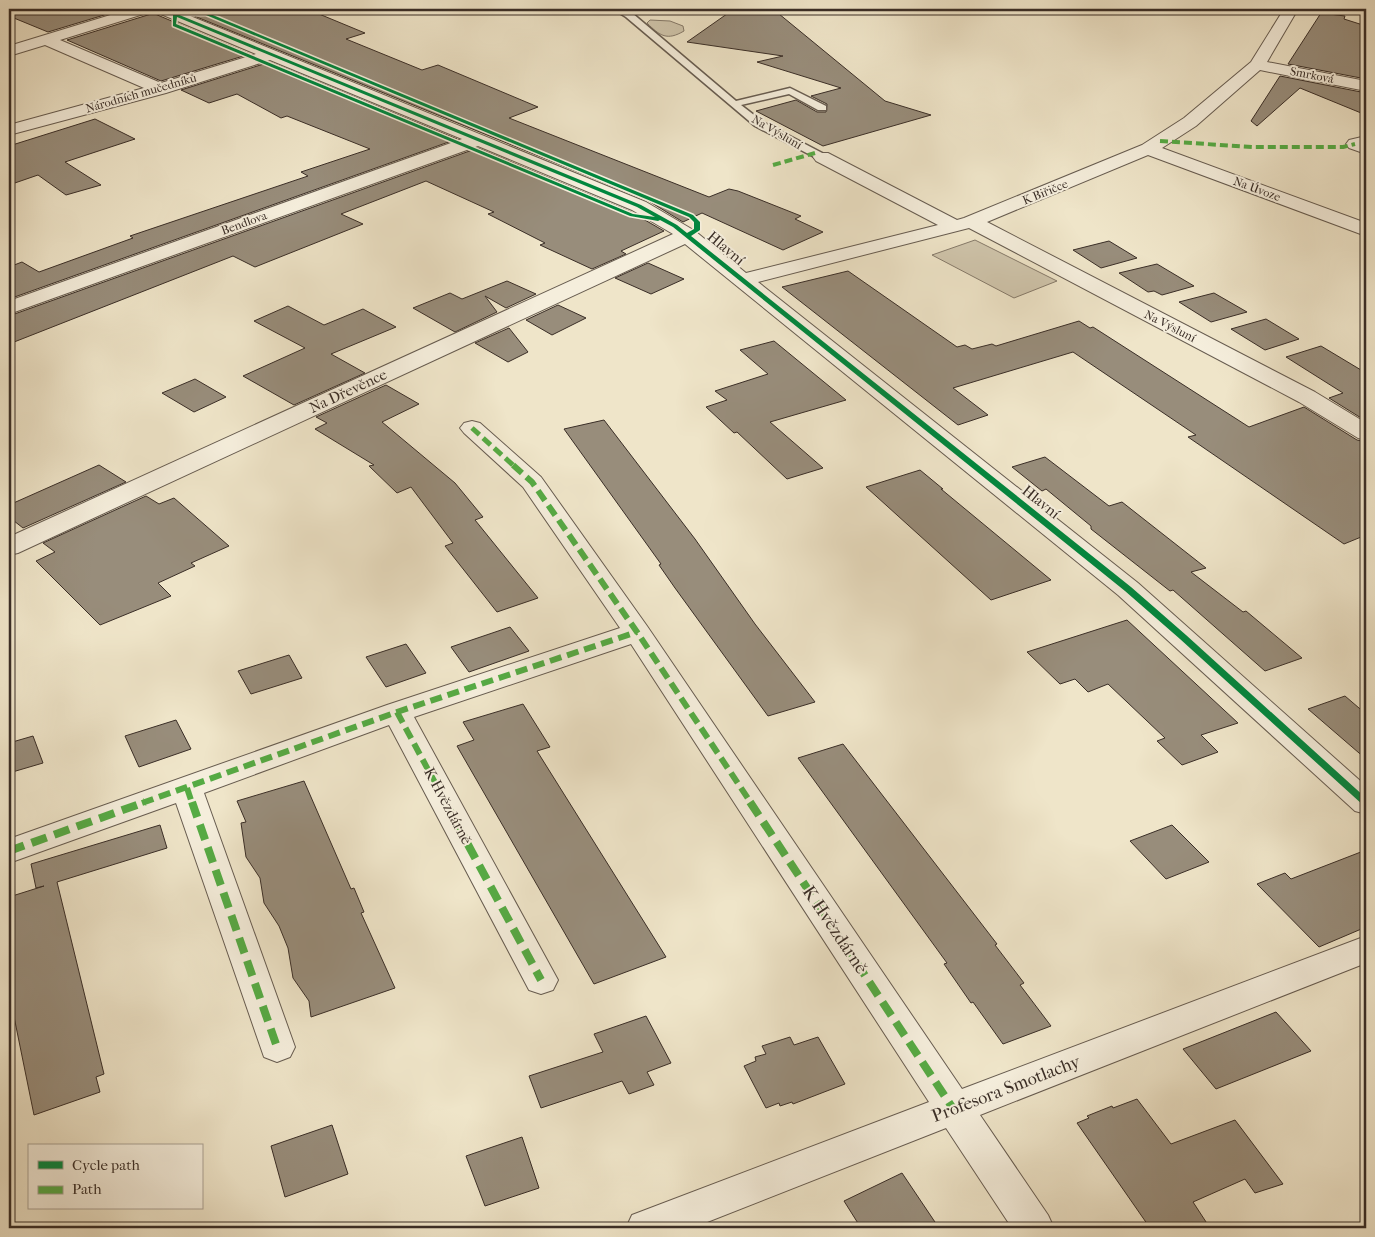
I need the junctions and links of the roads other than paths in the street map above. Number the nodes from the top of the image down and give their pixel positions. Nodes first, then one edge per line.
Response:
1 (145, 9) edge
2 (162, 9) edge
3 (617, 9) edge
4 (1291, 9) edge
5 (47, 40) junction
6 (9, 51) edge
7 (272, 54) junction
8 (1257, 65) junction
9 (1366, 86) edge
10 (160, 89) junction
11 (734, 104) junction
12 (822, 108) dead end
13 (9, 130) edge
14 (480, 139) junction
15 (1366, 141) edge
16 (1148, 149) junction
17 (1366, 149) edge
18 (822, 157) joint
19 (964, 225) junction
20 (1366, 230) edge
21 (688, 235) junction
22 (743, 280) junction
23 (9, 308) edge
24 (472, 428) dead end
25 (1366, 433) edge
26 (9, 547) edge
27 (637, 632) junction
28 (397, 712) junction
29 (187, 788) junction
30 (1366, 803) edge
31 (9, 852) edge
32 (1366, 949) edge
33 (541, 980) dead end
34 (276, 1047) dead end
35 (954, 1110) junction
36 (646, 1228) edge
37 (1034, 1228) edge

1 - 5 street
2 - 7 street
3 - 11 lane, Na Výsluní
4 - 8 street, K Biřičce
5 - 6 street
5 - 10 street
7 - 10 street, Národních mučedníků
7 - 14 street
8 - 9 street, Smrková
8 - 16 street, K Biřičce
10 - 13 street, Národních mučedníků
11 - 12 lane
11 - 18 lane, Na Výsluní
14 - 21 street
14 - 23 street, Bendlova
15 - 17 street
16 - 19 street, K Biřičce
16 - 20 street, Na Úvoze
18 - 19 street, Na Výsluní
19 - 22 street, K Biřičce
19 - 25 street, Na Výsluní
21 - 22 street, Hlavní
21 - 26 street, Na Dřevěnce
22 - 30 street, Hlavní
24 - 27 street, K Hvězdárně
27 - 28 street
27 - 35 street, K Hvězdárně
28 - 29 street
28 - 33 street, K Hvězdárně
29 - 31 street
29 - 34 street
32 - 35 street, Profesora Smotlachy
35 - 36 street, Profesora Smotlachy
35 - 37 street, K Hvězdárně

